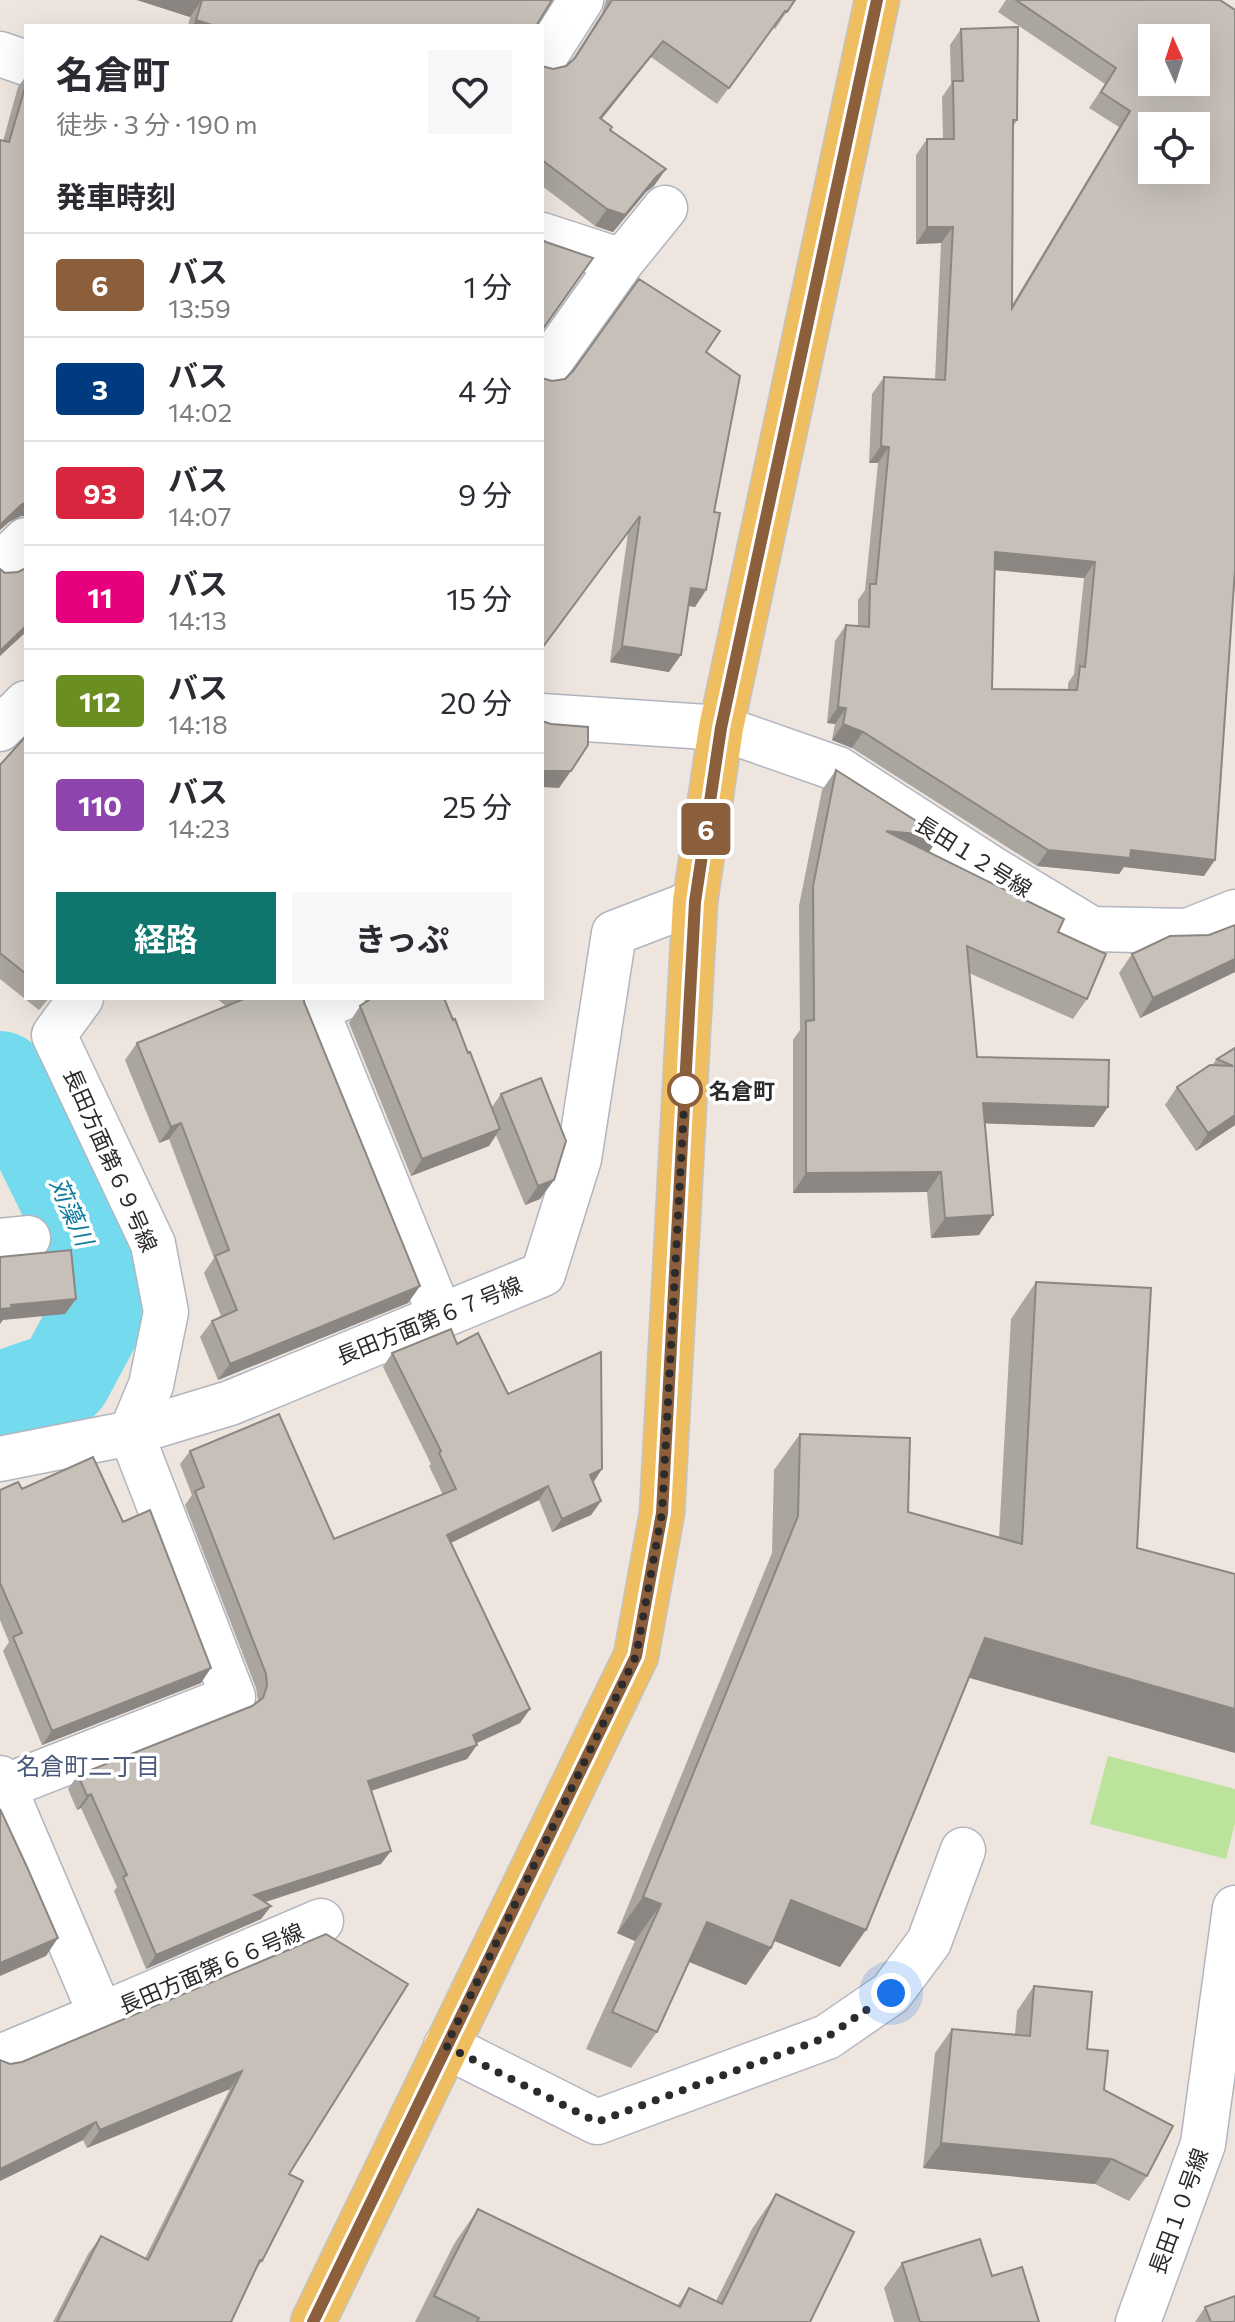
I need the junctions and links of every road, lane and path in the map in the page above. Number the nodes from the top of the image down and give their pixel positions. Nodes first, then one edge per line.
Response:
1 (581, 0) edge
2 (877, 0) edge
3 (0, 54) edge
4 (544, 58) edge
5 (24, 62) edge
6 (665, 208) dead end
7 (544, 236) edge
8 (622, 261) junction
9 (544, 370) edge
10 (24, 542) edge
11 (0, 565) edge
12 (24, 705) edge
13 (544, 716) edge
14 (721, 728) junction
15 (0, 729) edge
16 (695, 902) junction
17 (1235, 912) edge
18 (80, 1000) edge
19 (338, 1000) edge
20 (440, 1315) junction
21 (131, 1433) junction
22 (0, 1459) edge
23 (2, 1783) edge
24 (963, 1850) dead end
25 (1235, 1908) edge
26 (321, 1921) dead end
27 (101, 2015) junction
28 (446, 2046) junction
29 (0, 2057) edge
30 (1219, 2136) edge
31 (313, 2322) edge
32 (1138, 2322) edge

1 - 4 street
2 - 14 main road
3 - 5 street
6 - 8 street
7 - 8 street
8 - 9 street
10 - 11 street
12 - 15 street
13 - 14 street, 長田１２号線
14 - 16 main road
14 - 17 street, 長田１２号線
16 - 20 street, 長田方面第６７号線
16 - 28 main road
18 - 21 street, 長田方面第６９号線
19 - 20 street
20 - 21 street, 長田方面第６７号線
21 - 22 street
21 - 23 street
23 - 27 street
24 - 28 street
25 - 30 street, 長田１０号線
26 - 27 street, 長田方面第６６号線
27 - 29 street, 長田方面第６６号線
28 - 31 main road
30 - 32 street, 長田１０号線

